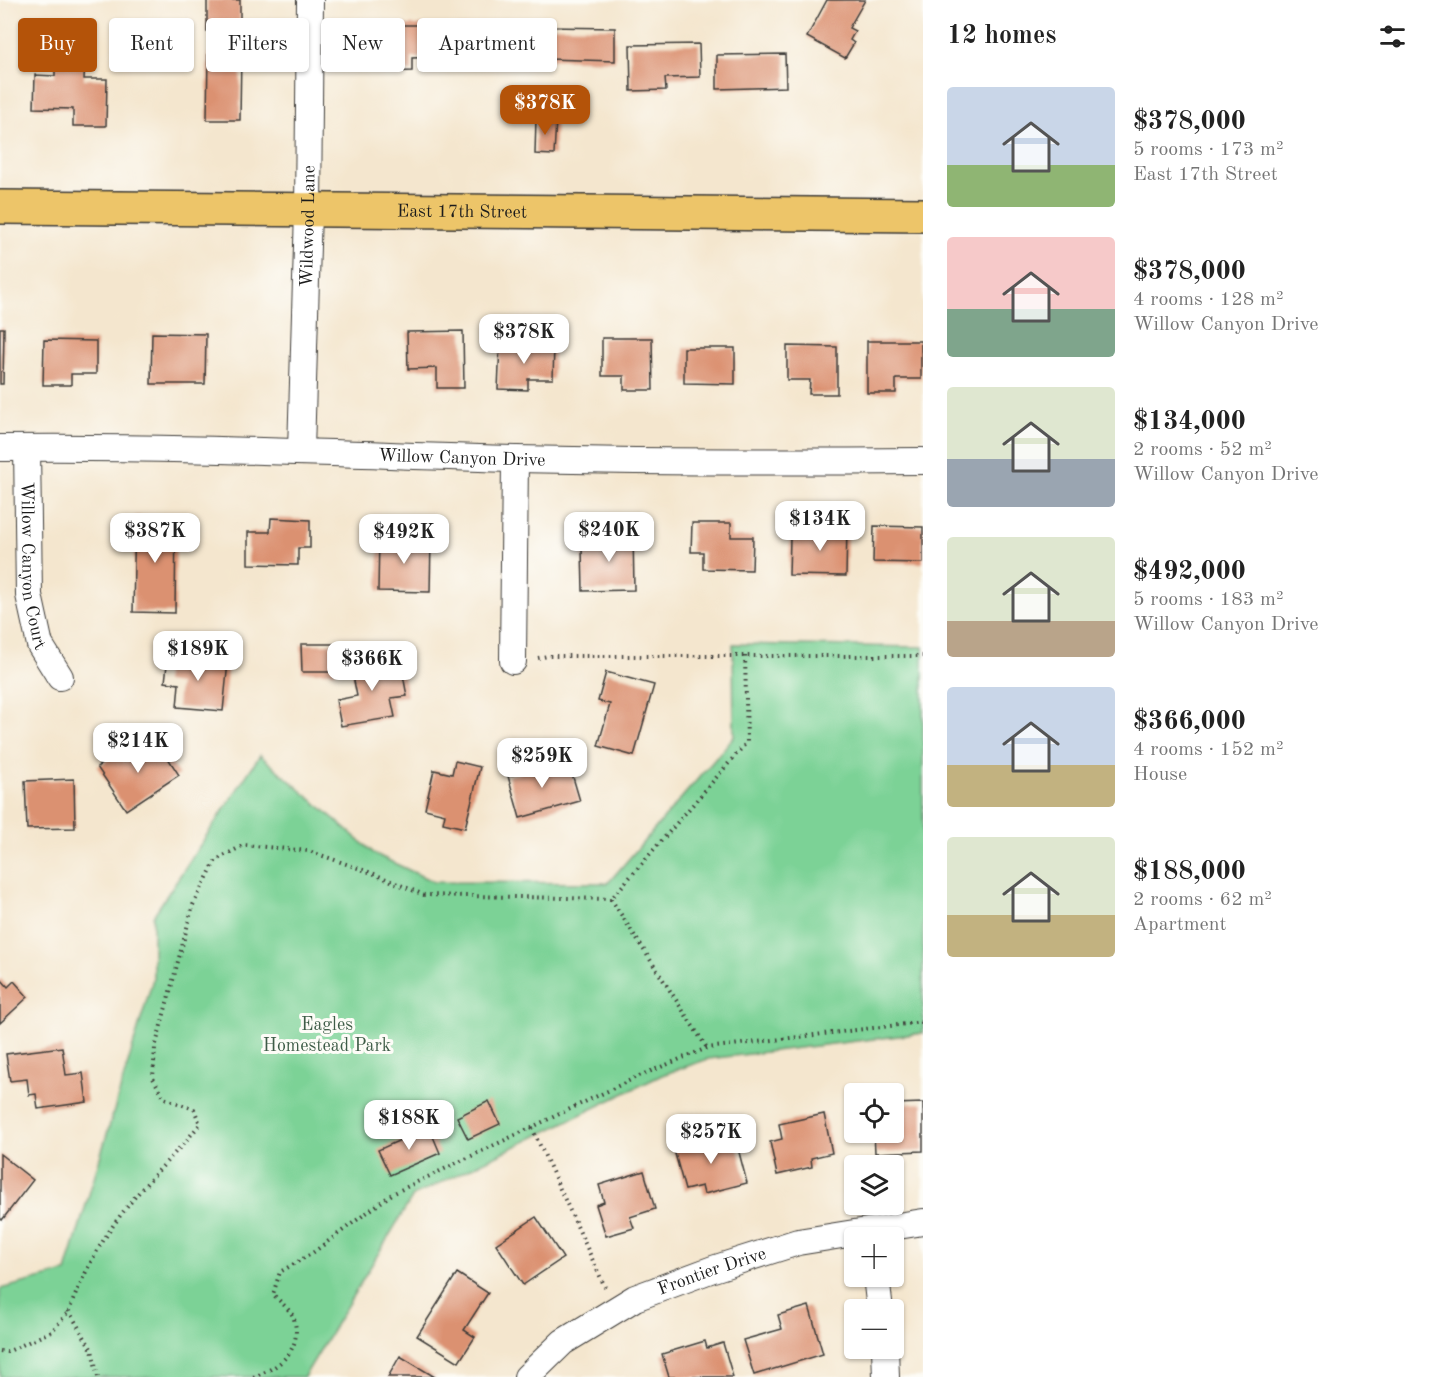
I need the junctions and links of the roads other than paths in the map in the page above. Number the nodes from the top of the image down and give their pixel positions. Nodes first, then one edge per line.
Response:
1 (310, 0) edge
2 (0, 207) edge
3 (308, 211) junction
4 (923, 215) edge
5 (0, 448) edge
6 (27, 448) junction
7 (301, 451) junction
8 (515, 459) junction
9 (923, 460) edge
10 (513, 661) road end
11 (60, 677) dead end
12 (923, 1222) edge
13 (901, 1227) edge
14 (844, 1238) edge
15 (885, 1359) edge
16 (527, 1377) edge
17 (886, 1377) edge

1 - 3 street, Wildwood Lane
2 - 3 main road, East 17th Street
3 - 4 main road, East 17th Street
3 - 7 street, Wildwood Lane
5 - 6 street, Willow Canyon Drive
6 - 7 street, Willow Canyon Drive
6 - 11 street, Willow Canyon Court
7 - 8 street, Willow Canyon Drive
8 - 9 street, Willow Canyon Drive
8 - 10 street
12 - 13 street, Frontier Drive
14 - 16 street, Frontier Drive
15 - 17 street

